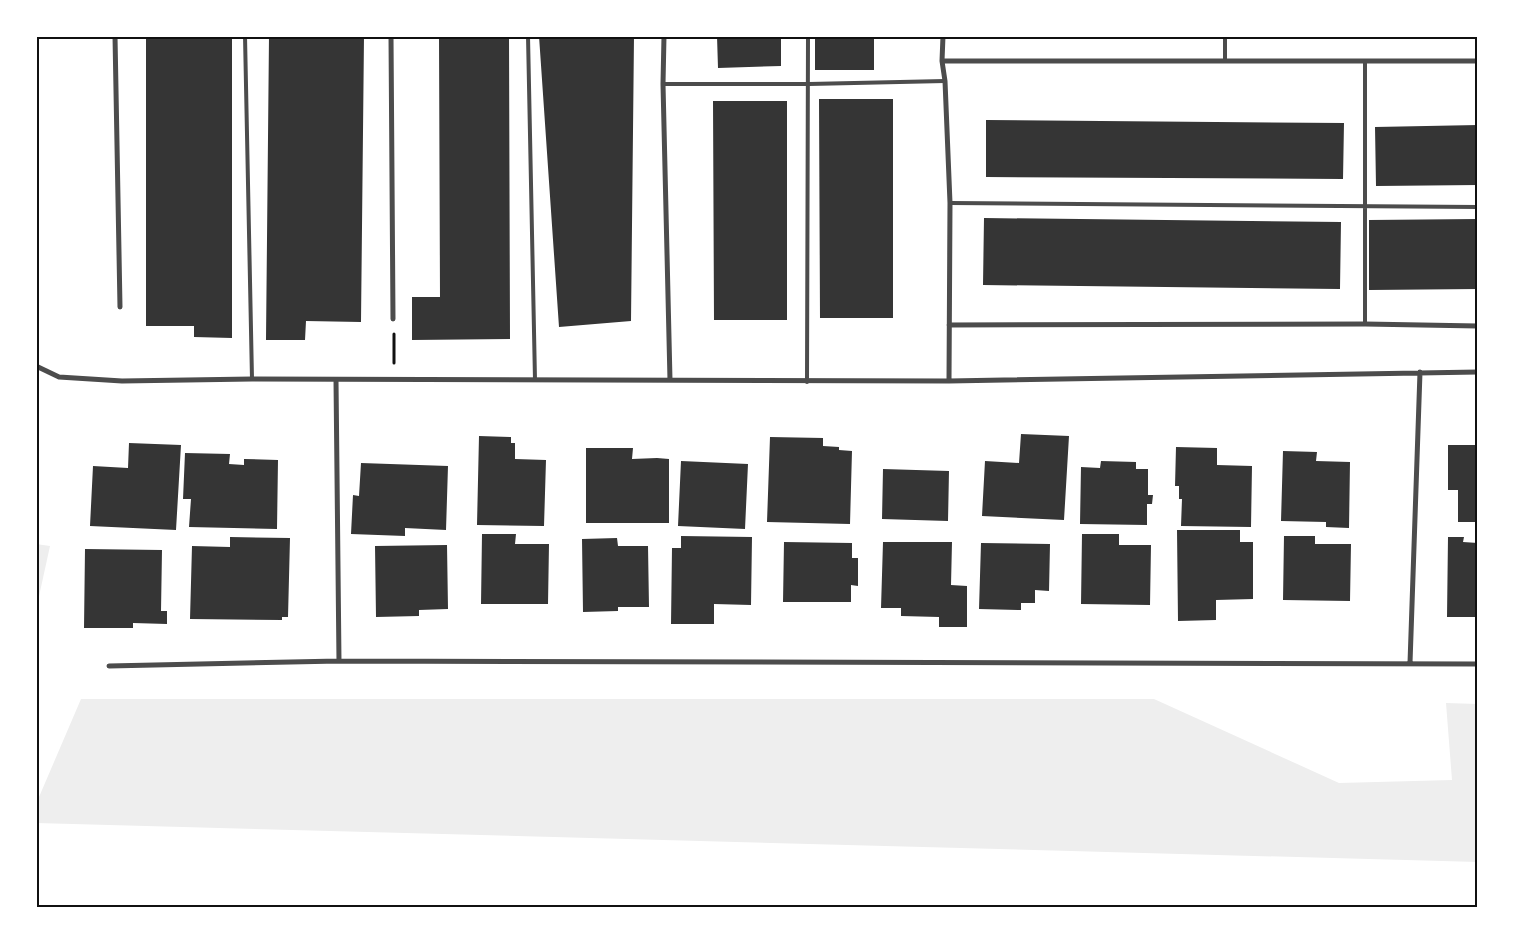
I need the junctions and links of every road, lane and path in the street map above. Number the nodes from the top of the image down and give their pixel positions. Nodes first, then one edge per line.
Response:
1 (115, 36) edge
2 (245, 36) edge
3 (391, 36) edge
4 (528, 36) edge
5 (664, 36) edge
6 (808, 36) edge
7 (943, 36) edge
8 (1225, 36) edge
9 (1225, 60) junction
10 (942, 61) junction
11 (1365, 61) junction
12 (1478, 61) edge
13 (945, 81) junction
14 (663, 84) junction
15 (809, 84) junction
16 (950, 203) junction
17 (1478, 207) edge
18 (1366, 208) junction
19 (120, 307) dead end
20 (394, 319) joint
21 (1365, 324) junction
22 (949, 325) junction
23 (1478, 326) edge
24 (36, 366) edge
25 (1420, 372) junction
26 (1478, 372) edge
27 (252, 379) junction
28 (394, 379) junction
29 (336, 380) junction
30 (535, 380) junction
31 (670, 380) junction
32 (948, 381) junction
33 (807, 382) junction
34 (339, 661) junction
35 (1410, 663) junction
36 (1478, 664) edge
37 (109, 666) dead end

1 - 19 street
2 - 27 lane
3 - 20 street
4 - 30 lane
5 - 14 street
6 - 15 lane
7 - 10 street
8 - 9 lane
9 - 10 street
9 - 11 street
10 - 13 street
11 - 12 street
11 - 18 lane
13 - 15 lane
13 - 16 street
14 - 15 lane
14 - 31 street
15 - 33 lane
16 - 18 lane
16 - 22 street
17 - 18 lane
18 - 21 lane
20 - 28 path
21 - 22 street
21 - 23 street
22 - 32 street
24 - 27 street
25 - 26 street
25 - 32 street
25 - 35 street
27 - 29 street
28 - 29 street
28 - 30 street
29 - 34 street
30 - 31 street
31 - 33 street
32 - 33 street
34 - 35 street
34 - 37 street
35 - 36 street

